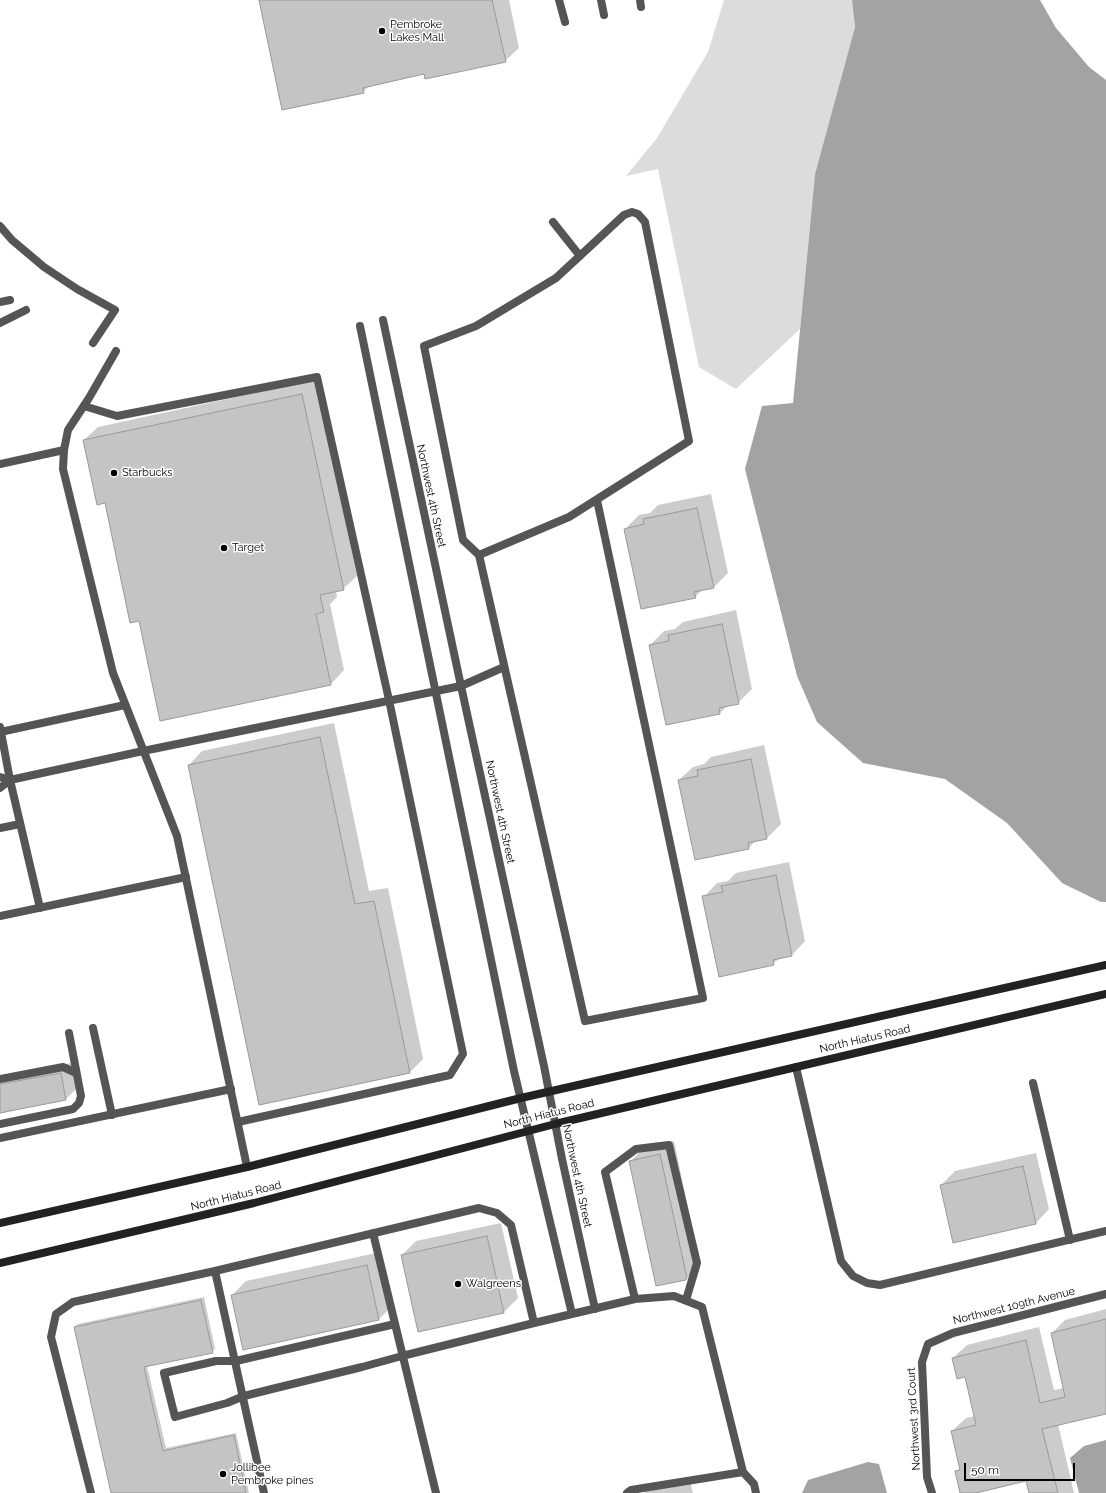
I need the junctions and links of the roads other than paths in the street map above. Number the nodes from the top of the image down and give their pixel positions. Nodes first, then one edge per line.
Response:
1 (559, 0) edge
2 (601, 0) edge
3 (604, 15) dead end
4 (565, 22) dead end
5 (554, 222) dead end
6 (0, 226) edge
7 (580, 256) junction
8 (10, 300) dead end
9 (0, 302) edge
10 (26, 310) dead end
11 (383, 320) dead end
12 (0, 323) edge
13 (360, 326) dead end
14 (93, 343) dead end
15 (116, 351) dead end
16 (84, 406) junction
17 (64, 450) junction
18 (0, 464) edge
19 (597, 500) junction
20 (479, 556) junction
21 (504, 667) junction
22 (461, 686) junction
23 (436, 690) junction
24 (389, 700) junction
25 (125, 705) junction
26 (0, 730) edge
27 (143, 751) junction
28 (0, 777) edge
29 (10, 780) junction
30 (0, 788) edge
31 (20, 824) junction
32 (0, 828) edge
33 (186, 878) junction
34 (40, 908) junction
35 (0, 916) edge
36 (1106, 965) edge
37 (1106, 994) edge
38 (93, 1028) dead end
39 (69, 1033) dead end
40 (796, 1066) junction
41 (76, 1073) junction
42 (0, 1079) edge
43 (1033, 1083) dead end
44 (231, 1089) junction
45 (549, 1092) junction
46 (521, 1098) junction
47 (112, 1115) junction
48 (238, 1122) junction
49 (0, 1124) edge
50 (555, 1124) junction
51 (528, 1131) junction
52 (0, 1138) edge
53 (247, 1167) junction
54 (0, 1223) edge
55 (1106, 1231) edge
56 (373, 1233) junction
57 (1070, 1240) junction
58 (0, 1262) edge
59 (215, 1271) junction
60 (1106, 1294) edge
61 (635, 1299) junction
62 (686, 1300) junction
63 (595, 1308) junction
64 (572, 1314) junction
65 (534, 1323) junction
66 (395, 1324) junction
67 (928, 1344) joint
68 (402, 1356) junction
69 (236, 1361) junction
70 (244, 1396) junction
71 (743, 1472) junction
72 (91, 1493) edge
73 (264, 1493) edge
74 (436, 1493) edge
75 (628, 1493) edge
76 (756, 1493) edge
77 (932, 1493) edge

1 - 4 street
2 - 3 street
5 - 7 street
6 - 14 street
7 - 19 street
7 - 20 street
8 - 9 street
10 - 12 street
11 - 22 street, Northwest 4th Street
13 - 23 street
15 - 16 street
16 - 17 street
16 - 24 street
17 - 18 street
17 - 25 street
19 - 20 street
19 - 21 street
20 - 21 street
21 - 22 street
22 - 23 street
22 - 45 street, Northwest 4th Street
23 - 24 street
23 - 46 street
24 - 27 street
24 - 48 street
25 - 26 street
25 - 27 street
26 - 29 street
27 - 29 street
27 - 33 street
28 - 29 street
29 - 30 street
29 - 31 street
31 - 32 street
31 - 34 street
33 - 34 street
33 - 44 street
34 - 35 street
36 - 45 main road, North Hiatus Road
37 - 40 main road, North Hiatus Road
38 - 47 street
39 - 41 street
40 - 50 main road, North Hiatus Road
40 - 57 street
41 - 42 street
41 - 49 street
43 - 57 street
44 - 47 street
44 - 48 street
45 - 46 main road, North Hiatus Road
45 - 50 street, Northwest 4th Street
46 - 51 street
46 - 53 main road, North Hiatus Road
47 - 52 street
48 - 53 street
50 - 51 main road, North Hiatus Road
50 - 63 street, Northwest 4th Street
51 - 58 main road, North Hiatus Road
51 - 64 street
53 - 54 main road, North Hiatus Road
55 - 57 street
56 - 59 street
56 - 65 street
56 - 66 street
59 - 69 street
59 - 72 street
60 - 67 street, Northwest 109th Avenue
61 - 62 street
61 - 62 street
61 - 63 street
62 - 71 street
63 - 64 street
64 - 65 street
65 - 68 street
66 - 68 street
66 - 69 street
67 - 77 street, Northwest 3rd Court
68 - 70 street
68 - 74 street
69 - 70 street
69 - 70 street
70 - 73 street
71 - 75 street
71 - 76 street

